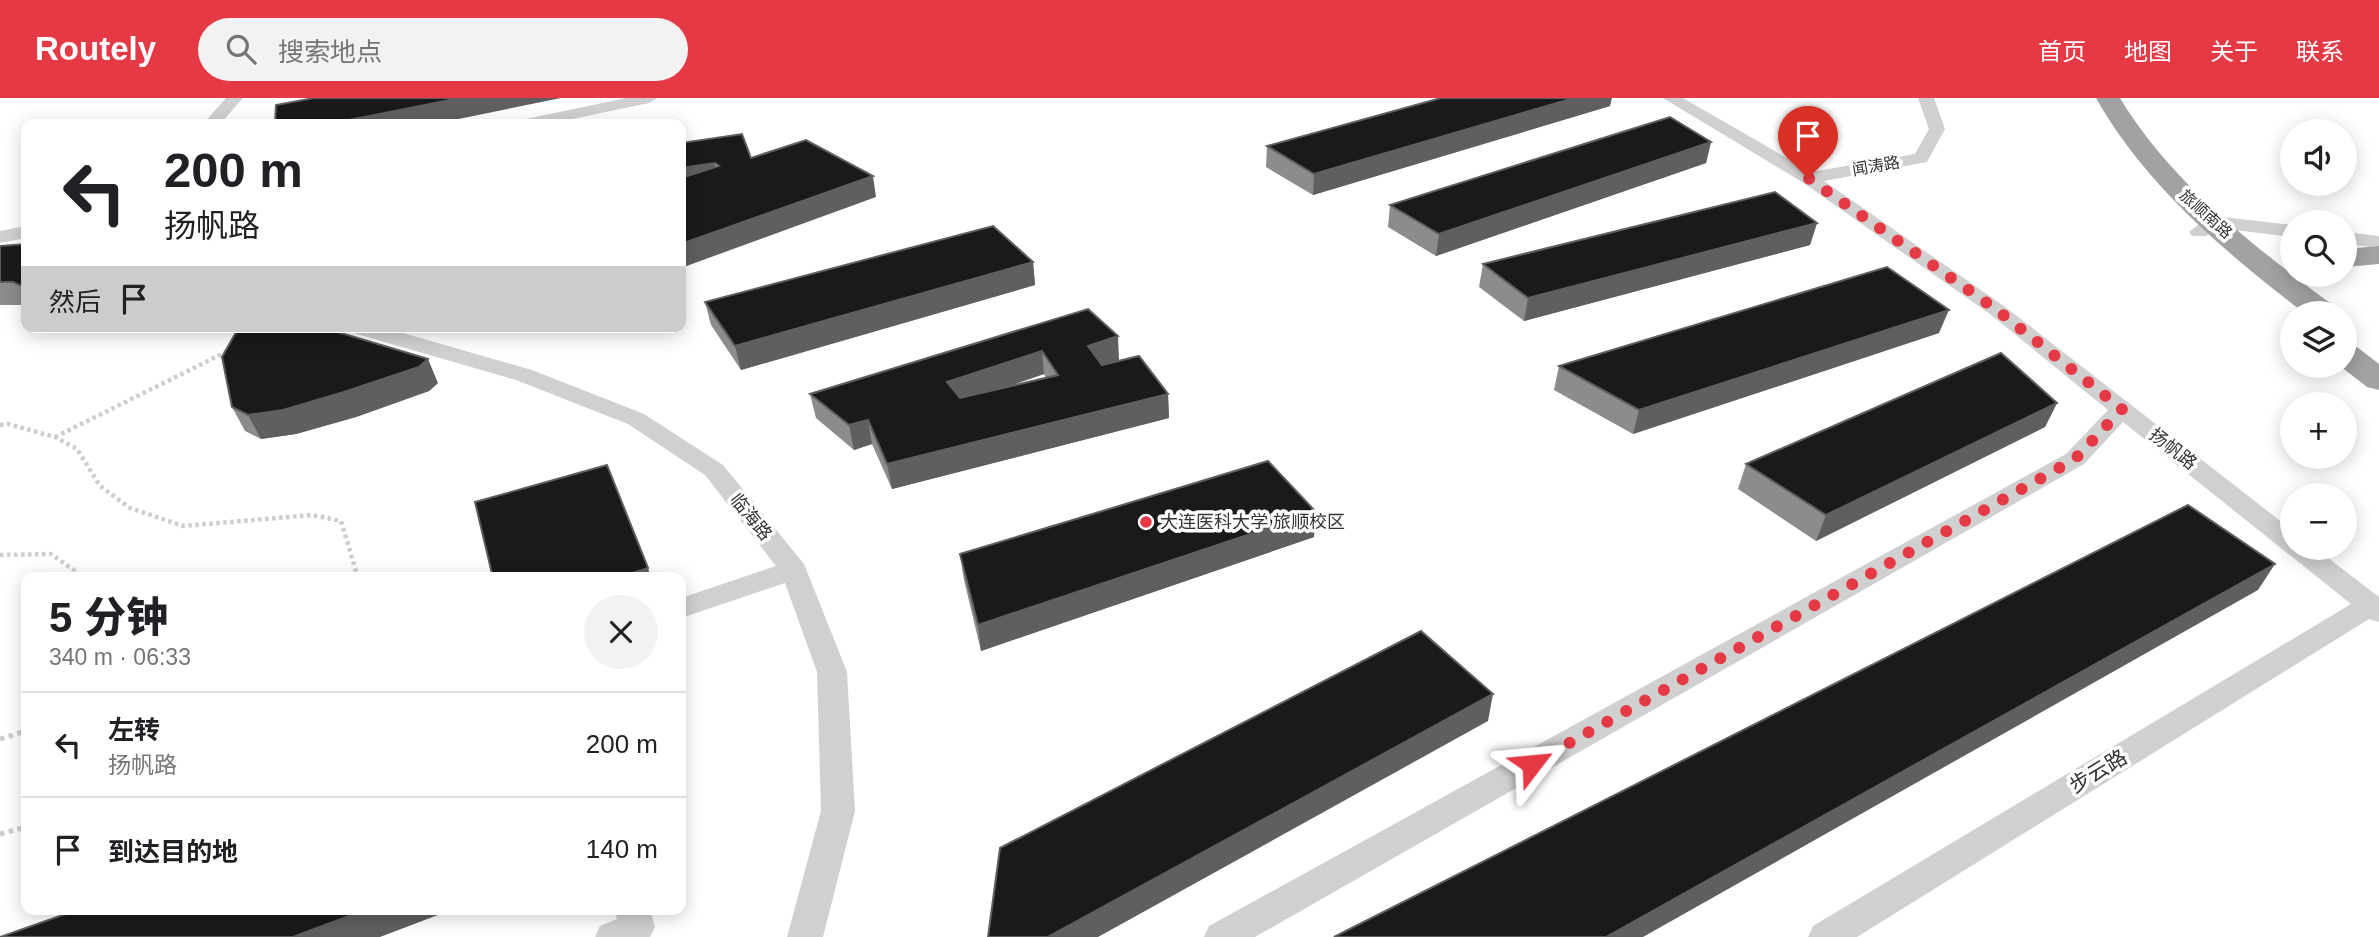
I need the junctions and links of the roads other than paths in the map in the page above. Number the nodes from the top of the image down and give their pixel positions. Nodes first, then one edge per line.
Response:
1 (235, 98) edge
2 (649, 98) edge
3 (1671, 98) edge
4 (1926, 98) edge
5 (2085, 98) edge
6 (2108, 98) edge
7 (216, 119) edge
8 (550, 119) edge
9 (1808, 178) junction
10 (2214, 230) junction
11 (2280, 231) edge
12 (21, 233) edge
13 (0, 237) edge
14 (2357, 239) edge
15 (2280, 241) edge
16 (2379, 242) edge
17 (2357, 251) edge
18 (2379, 254) edge
19 (2357, 257) edge
20 (2294, 292) edge
21 (379, 333) edge
22 (2357, 339) edge
23 (2379, 356) edge
24 (2357, 363) edge
25 (2379, 380) edge
26 (2122, 409) junction
27 (2280, 534) edge
28 (2313, 560) edge
29 (794, 570) junction
30 (686, 606) edge
31 (2375, 609) edge
32 (633, 915) edge
33 (613, 937) edge
34 (805, 937) edge
35 (1222, 937) edge
36 (1826, 937) edge

1 - 7 street
2 - 8 street
3 - 9 street, 扬帆路
4 - 9 street, 闻涛路
5 - 10 highway, 旅顺南路
6 - 10 highway, 旅顺南路
9 - 26 street, 扬帆路
10 - 11 street
10 - 15 street
10 - 20 highway, 旅顺南路
12 - 13 street
14 - 16 street
17 - 18 street
18 - 19 highway
21 - 29 street, 临海路
22 - 23 highway
24 - 25 highway
26 - 27 street, 扬帆路
26 - 35 street
28 - 31 street
29 - 30 street
29 - 34 street, 临海路
31 - 36 street, 步云路
32 - 33 street

